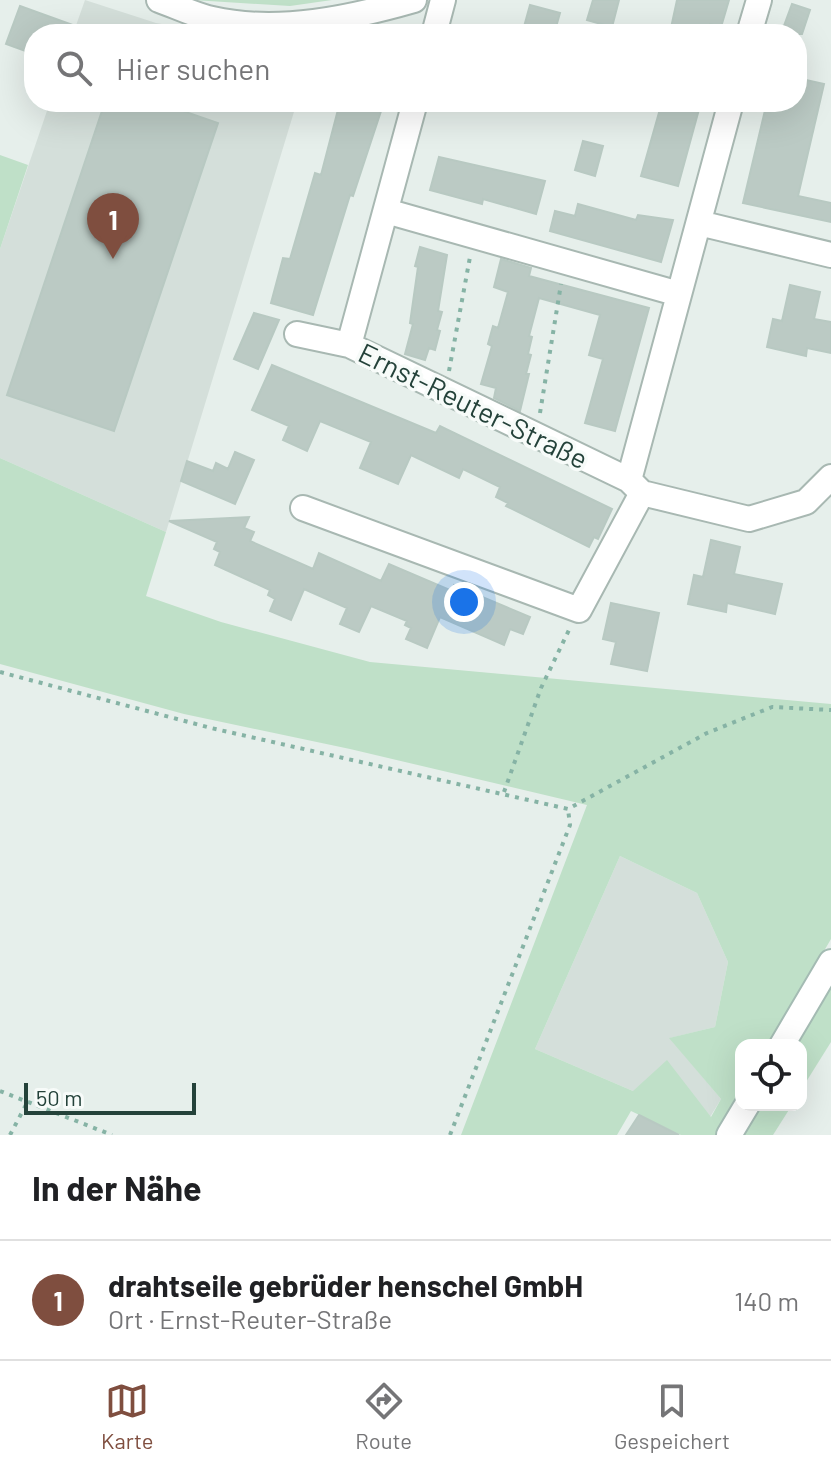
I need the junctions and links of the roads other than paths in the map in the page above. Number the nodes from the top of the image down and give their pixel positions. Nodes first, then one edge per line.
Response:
1 (159, 0) edge
2 (414, 0) edge
3 (443, 0) edge
4 (759, 0) edge
5 (437, 24) edge
6 (752, 24) edge
7 (412, 112) edge
8 (728, 112) edge
9 (386, 211) junction
10 (699, 223) junction
11 (831, 255) edge
12 (679, 294) junction
13 (297, 334) dead end
14 (349, 345) junction
15 (831, 477) edge
16 (636, 487) junction
17 (303, 508) dead end
18 (831, 962) edge
19 (786, 1039) edge
20 (743, 1111) edge
21 (729, 1135) edge

1 - 2 street
3 - 5 street
4 - 6 street
7 - 9 street
8 - 10 street
9 - 12 street
9 - 14 street
10 - 11 street
10 - 12 street
12 - 16 street
13 - 14 street, Ernst-Reuter-Straße
14 - 16 street, Ernst-Reuter-Straße
15 - 16 street, Ernst-Reuter-Straße
16 - 17 street
18 - 19 street
20 - 21 street

